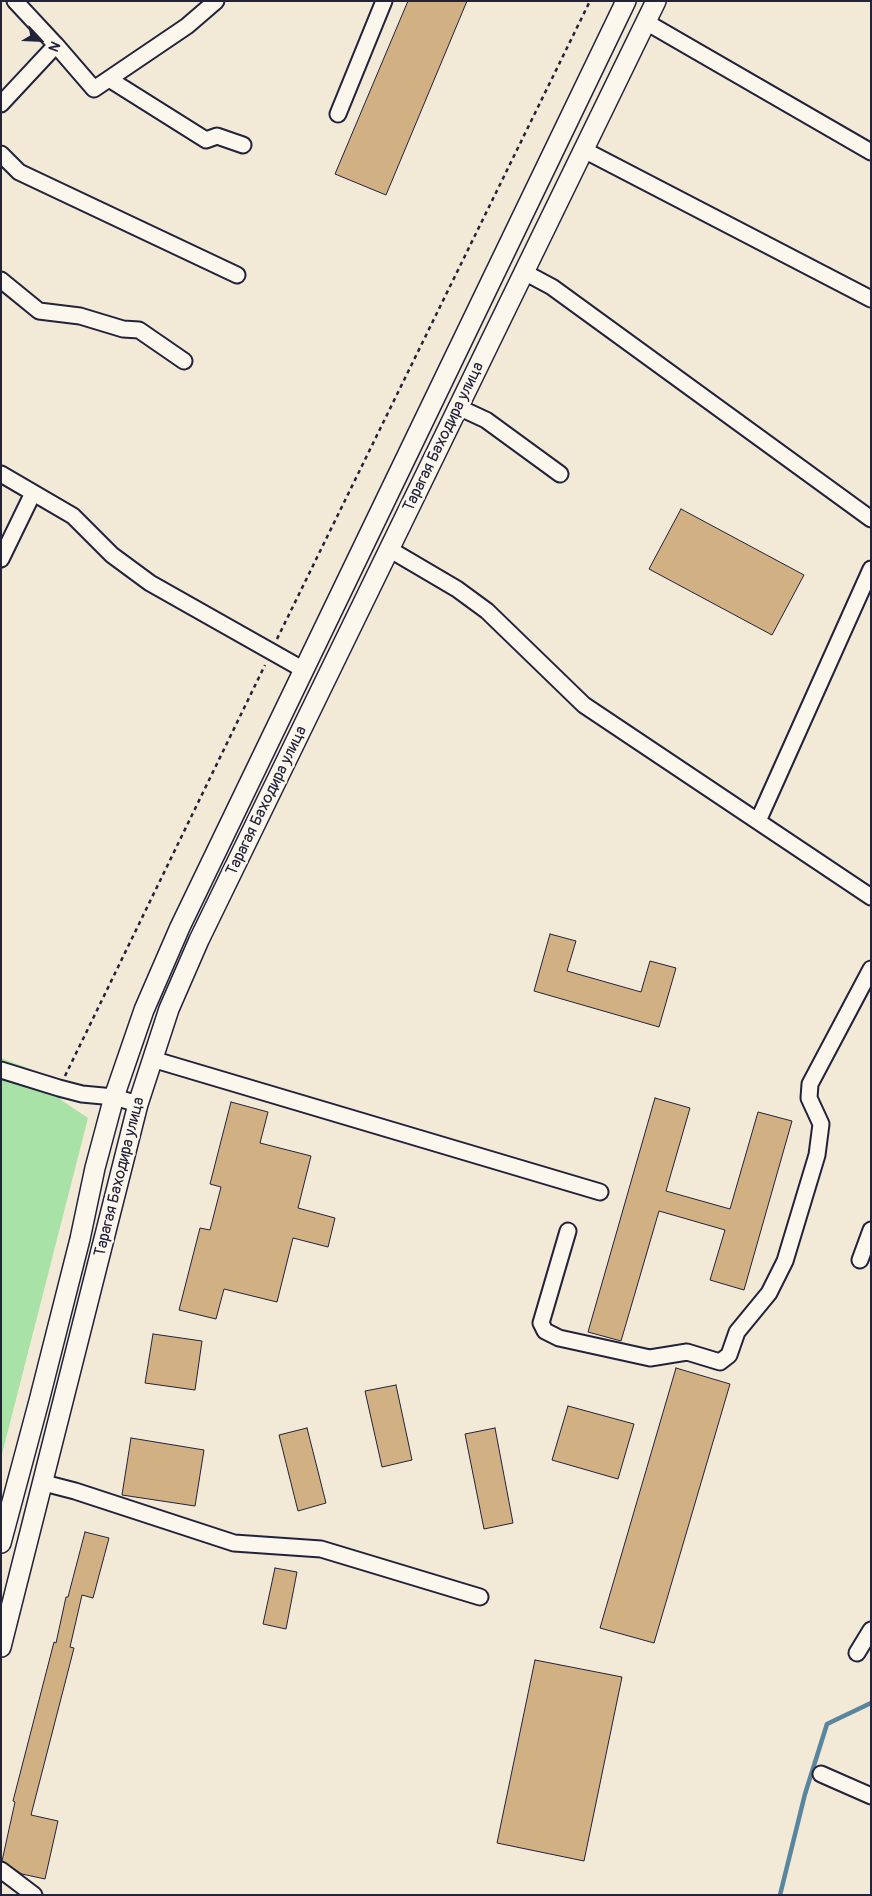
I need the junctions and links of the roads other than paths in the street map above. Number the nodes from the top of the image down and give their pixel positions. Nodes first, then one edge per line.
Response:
1 (15, 1) edge
2 (216, 1) edge
3 (384, 1) edge
4 (626, 1) edge
5 (656, 1) edge
6 (646, 22) junction
7 (56, 45) junction
8 (109, 78) junction
9 (1, 104) edge
10 (338, 114) dead end
11 (242, 145) dead end
12 (584, 150) junction
13 (871, 152) edge
14 (1, 154) edge
15 (524, 272) junction
16 (237, 275) dead end
17 (1, 280) edge
18 (871, 299) edge
19 (184, 361) dead end
20 (458, 407) junction
21 (1, 474) edge
22 (560, 474) dead end
23 (33, 493) junction
24 (871, 519) edge
25 (389, 549) junction
26 (1, 559) edge
27 (871, 569) edge
28 (304, 670) junction
29 (758, 821) junction
30 (871, 897) edge
31 (871, 969) edge
32 (152, 1059) junction
33 (1, 1070) edge
34 (114, 1097) junction
35 (138, 1104) junction
36 (600, 1192) dead end
37 (871, 1230) edge
38 (568, 1231) dead end
39 (860, 1260) dead end
40 (44, 1483) junction
41 (1, 1543) edge
42 (480, 1597) dead end
43 (871, 1630) edge
44 (1, 1647) edge
45 (857, 1653) dead end
46 (821, 1774) dead end
47 (871, 1796) edge
48 (1, 1870) edge
49 (34, 1895) edge

1 - 7 street
2 - 8 street
3 - 10 street
4 - 28 main road, Тарагая Баходира улица
5 - 6 main road, Тарагая Баходира улица
6 - 12 main road, Тарагая Баходира улица
6 - 13 street
7 - 8 street
7 - 9 street
8 - 11 street
12 - 15 main road, Тарагая Баходира улица
12 - 18 street
14 - 16 street
15 - 20 main road, Тарагая Баходира улица
15 - 24 street
17 - 19 street
20 - 22 street
20 - 25 main road, Тарагая Баходира улица
21 - 23 street
23 - 26 street
23 - 28 street
25 - 29 street
25 - 32 main road, Тарагая Баходира улица
27 - 29 street
28 - 34 main road, Тарагая Баходира улица
29 - 30 street
31 - 38 street
32 - 35 main road, Тарагая Баходира улица
32 - 36 street
33 - 34 street
34 - 35 street
34 - 41 main road, Тарагая Баходира улица
35 - 40 main road, Тарагая Баходира улица
37 - 39 street
40 - 42 street
40 - 44 main road, Тарагая Баходира улица
43 - 45 street
46 - 47 street
48 - 49 street

